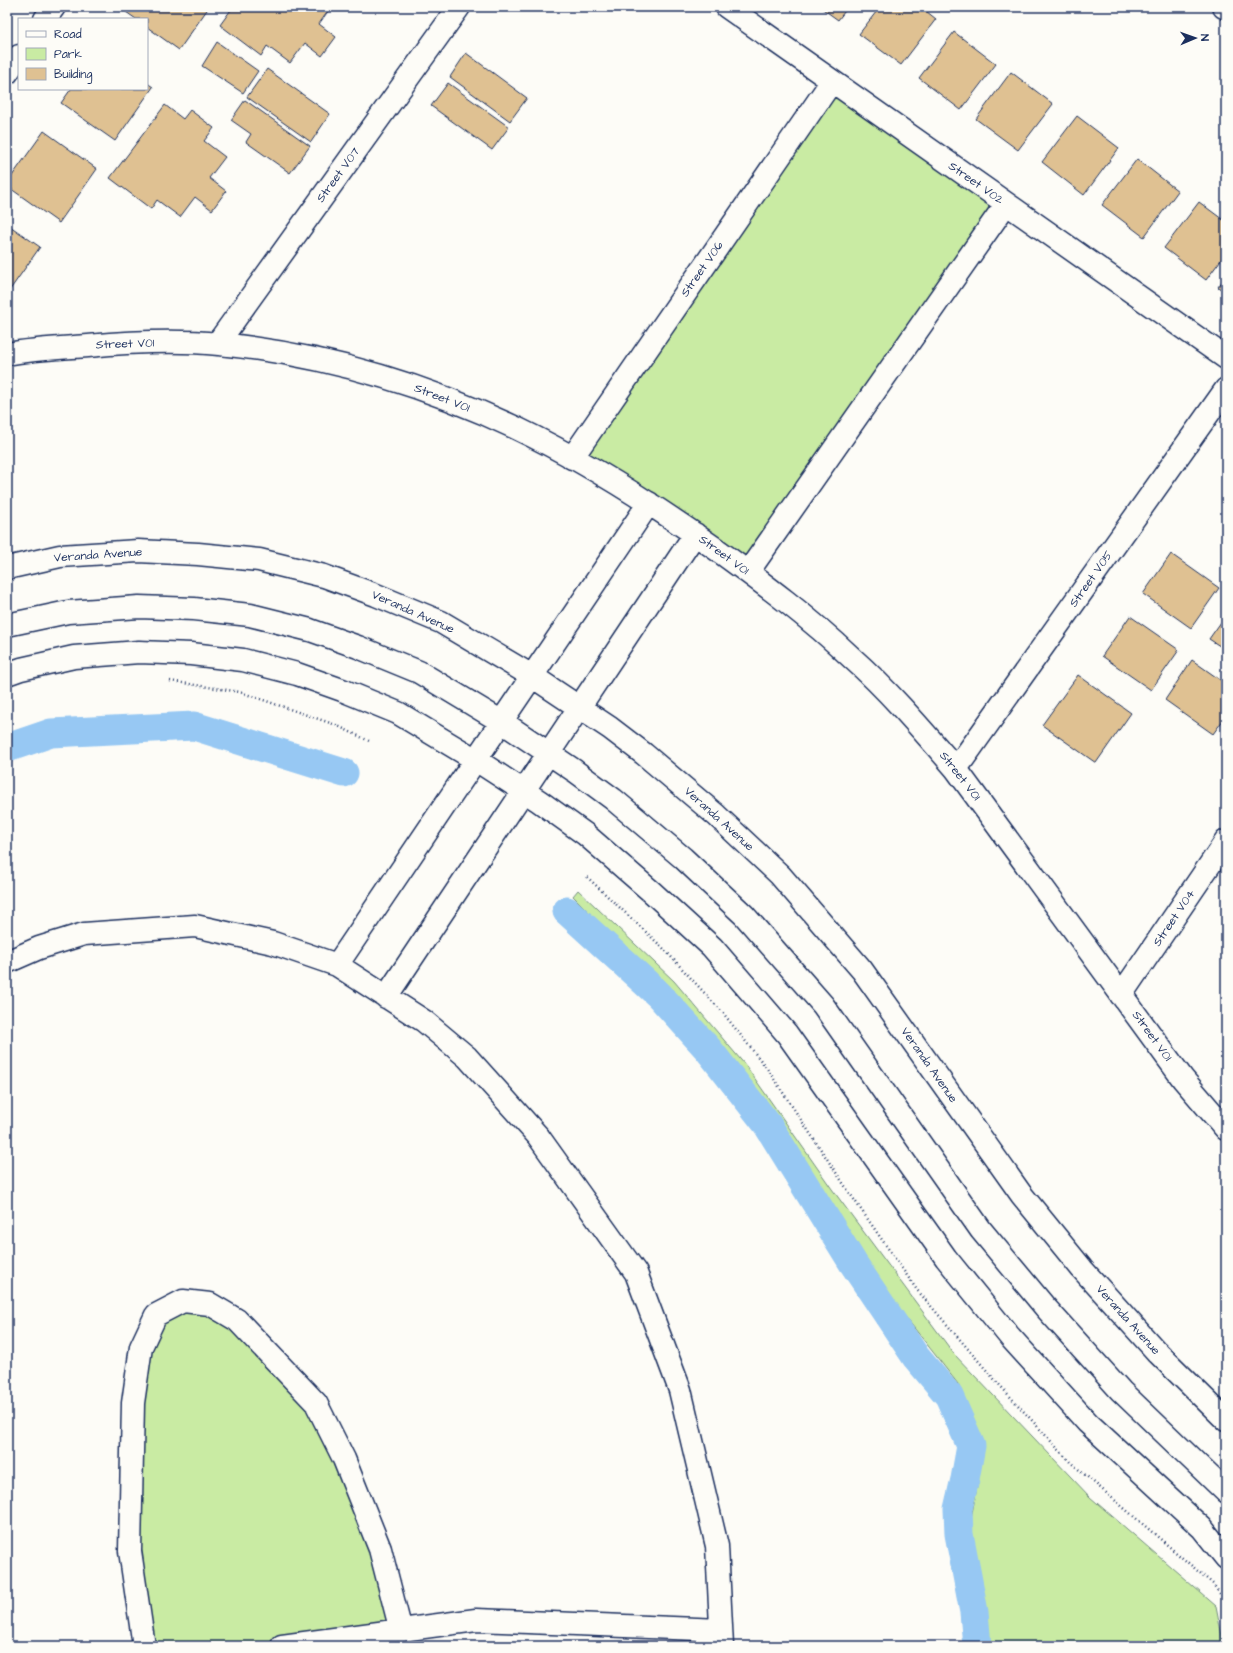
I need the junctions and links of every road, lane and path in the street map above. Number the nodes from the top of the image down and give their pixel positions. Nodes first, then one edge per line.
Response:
1 (54, 7) edge
2 (459, 7) edge
3 (727, 7) edge
4 (46, 18) edge
5 (18, 57) edge
6 (7, 73) edge
7 (832, 81) junction
8 (1006, 204) junction
9 (217, 344) junction
10 (7, 354) edge
11 (1226, 358) edge
12 (1226, 389) edge
13 (572, 458) junction
14 (649, 503) junction
15 (695, 534) junction
16 (7, 568) edge
17 (748, 572) junction
18 (7, 626) edge
19 (7, 674) edge
20 (532, 676) junction
21 (168, 680) dead end
22 (579, 708) junction
23 (502, 722) junction
24 (370, 741) dead end
25 (549, 753) junction
26 (476, 760) junction
27 (956, 769) junction
28 (524, 791) junction
29 (1226, 842) edge
30 (587, 877) dead end
31 (7, 962) edge
32 (337, 965) junction
33 (1121, 995) junction
34 (386, 997) junction
35 (1226, 1130) edge
36 (1226, 1420) edge
37 (1226, 1492) edge
38 (1226, 1558) edge
39 (1226, 1606) edge
40 (400, 1631) junction
41 (722, 1638) edge
42 (144, 1646) edge
43 (282, 1646) edge

1 - 4 street
2 - 9 street, Street V07
3 - 7 street, Street V02
5 - 6 street
7 - 8 street, Street V02
7 - 13 street, Street V06
8 - 11 street, Street V02
8 - 17 street
9 - 10 street, Street V01
9 - 13 street, Street V01
12 - 27 street, Street V05
13 - 14 street, Street V01
14 - 15 street, Street V01
14 - 20 street
15 - 17 street, Street V01
15 - 22 street
16 - 20 street, Veranda Avenue
17 - 27 street, Street V01
18 - 23 street
19 - 26 street
20 - 22 street, Veranda Avenue
20 - 23 street
21 - 24 path
22 - 25 street
22 - 36 street, Veranda Avenue
23 - 25 street
23 - 26 street
25 - 28 street
25 - 37 street
26 - 28 street
26 - 32 street
27 - 33 street, Street V01
28 - 34 street
28 - 38 street
29 - 33 street, Street V04
30 - 39 path
31 - 32 street
32 - 34 street
33 - 35 street, Street V01
34 - 41 street
40 - 41 street
40 - 42 street
40 - 43 street

